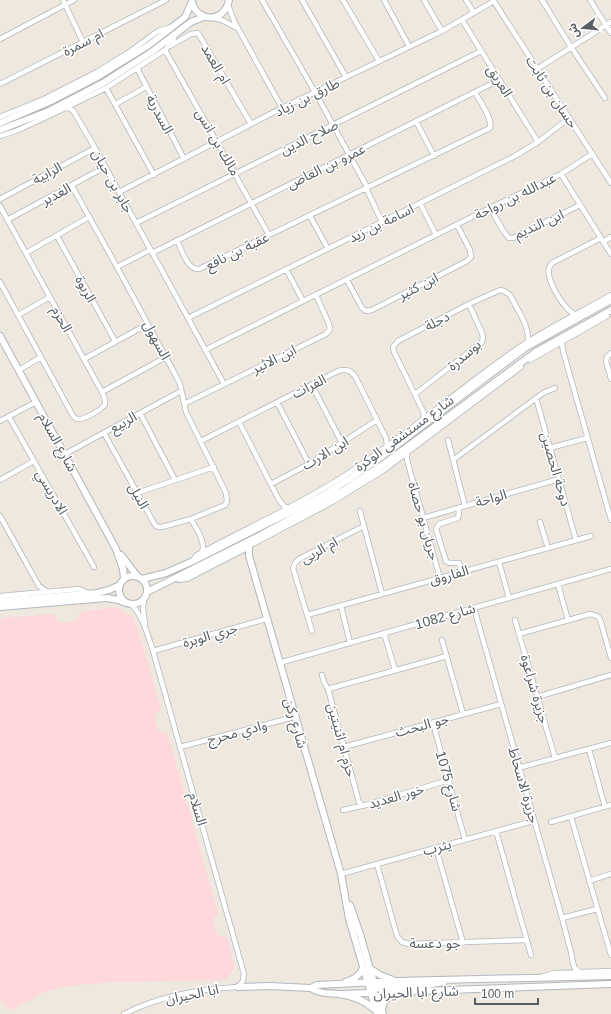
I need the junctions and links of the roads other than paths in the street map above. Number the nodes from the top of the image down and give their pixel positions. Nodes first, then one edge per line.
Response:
1 (74, 0) edge
2 (166, 0) edge
3 (262, 0) edge
4 (302, 0) edge
5 (343, 0) edge
6 (384, 0) edge
7 (424, 0) edge
8 (466, 0) edge
9 (542, 0) edge
10 (590, 0) edge
11 (192, 1) edge
12 (494, 1) edge
13 (64, 2) edge
14 (228, 3) edge
15 (474, 13) junction
16 (204, 17) junction
17 (213, 18) junction
18 (462, 20) junction
19 (611, 22) edge
20 (606, 25) junction
21 (172, 27) junction
22 (238, 29) junction
23 (442, 31) junction
24 (611, 33) edge
25 (175, 35) junction
26 (0, 39) edge
27 (83, 42) junction
28 (410, 46) junction
29 (571, 47) junction
30 (167, 49) junction
31 (481, 51) junction
32 (379, 61) junction
33 (137, 68) junction
34 (537, 69) junction
35 (346, 77) junction
36 (499, 80) junction
37 (0, 84) edge
38 (146, 87) junction
39 (106, 88) junction
40 (315, 92) junction
41 (475, 92) junction
42 (605, 98) dead end
43 (44, 99) junction
44 (51, 101) junction
45 (77, 102) junction
46 (116, 104) junction
47 (66, 108) junction
48 (282, 108) junction
49 (48, 111) junction
50 (57, 112) junction
51 (74, 112) junction
52 (0, 117) edge
53 (569, 118) junction
54 (416, 121) junction
55 (0, 123) edge
56 (252, 124) junction
57 (333, 125) junction
58 (0, 130) edge
59 (0, 136) edge
60 (218, 142) junction
61 (538, 142) junction
62 (95, 148) junction
63 (350, 154) junction
64 (592, 154) junction
65 (434, 156) junction
66 (184, 159) junction
67 (105, 167) junction
68 (236, 174) junction
69 (561, 174) junction
70 (154, 175) junction
71 (611, 183) edge
72 (72, 186) junction
73 (366, 188) junction
74 (119, 192) junction
75 (0, 199) edge
76 (252, 203) junction
77 (420, 204) junction
78 (580, 205) junction
79 (0, 206) edge
80 (490, 208) junction
81 (310, 216) junction
82 (89, 217) junction
83 (7, 220) junction
84 (382, 222) junction
85 (136, 223) junction
86 (457, 225) junction
87 (270, 235) junction
88 (436, 235) junction
89 (57, 236) junction
90 (611, 237) edge
91 (177, 240) junction
92 (602, 240) junction
93 (328, 249) junction
94 (151, 251) junction
95 (26, 253) junction
96 (611, 254) edge
97 (117, 267) junction
98 (286, 269) junction
99 (347, 280) junction
100 (0, 282) edge
101 (316, 295) junction
102 (611, 296) edge
103 (50, 297) junction
104 (611, 300) edge
105 (303, 301) junction
106 (469, 304) junction
107 (566, 308) junction
108 (611, 310) edge
109 (611, 313) edge
110 (18, 315) junction
111 (576, 315) junction
112 (188, 318) junction
113 (564, 321) junction
114 (148, 324) junction
115 (528, 331) junction
116 (570, 332) junction
117 (538, 335) junction
118 (548, 335) junction
119 (0, 336) edge
120 (528, 341) junction
121 (563, 341) junction
122 (115, 342) junction
123 (545, 346) junction
124 (553, 346) junction
125 (525, 348) junction
126 (205, 350) junction
127 (563, 351) junction
128 (611, 353) edge
129 (41, 357) junction
130 (166, 357) junction
131 (84, 359) junction
132 (19, 370) junction
133 (611, 379) edge
134 (224, 384) junction
135 (312, 385) junction
136 (555, 388) dead end
137 (182, 391) junction
138 (102, 392) junction
139 (415, 394) junction
140 (536, 398) junction
141 (36, 402) junction
142 (277, 402) junction
143 (184, 404) junction
144 (422, 409) junction
145 (433, 412) junction
146 (140, 413) junction
147 (9, 417) junction
148 (377, 420) junction
149 (423, 420) junction
150 (0, 421) edge
151 (239, 422) junction
152 (104, 433) junction
153 (386, 438) junction
154 (588, 438) junction
155 (448, 440) dead end
156 (201, 441) junction
157 (396, 441) junction
158 (342, 443) junction
159 (386, 448) junction
160 (550, 448) junction
161 (407, 452) junction
162 (65, 454) junction
163 (381, 457) junction
164 (398, 460) junction
165 (453, 460) junction
166 (388, 461) junction
167 (34, 462) junction
168 (309, 464) junction
169 (408, 464) junction
170 (214, 467) junction
171 (559, 479) junction
172 (0, 480) edge
173 (175, 480) junction
174 (270, 484) junction
175 (137, 493) junction
176 (279, 500) junction
177 (227, 501) joint
178 (609, 504) edge
179 (465, 506) junction
180 (288, 508) junction
181 (296, 508) junction
182 (458, 508) junction
183 (360, 511) dead end
184 (279, 512) junction
185 (0, 516) edge
186 (423, 518) junction
187 (191, 519) junction
188 (611, 520) edge
189 (540, 522) dead end
190 (364, 526) junction
191 (591, 536) dead end
192 (257, 538) junction
193 (576, 540) junction
194 (203, 542) junction
195 (213, 546) junction
196 (249, 546) junction
197 (548, 548) junction
198 (116, 549) junction
199 (240, 551) junction
200 (202, 552) junction
201 (249, 556) junction
202 (193, 561) junction
203 (499, 562) junction
204 (94, 567) dead end
205 (611, 569) edge
206 (463, 572) junction
207 (140, 578) junction
208 (175, 578) junction
209 (440, 578) junction
210 (124, 579) junction
211 (36, 582) junction
212 (558, 584) junction
213 (120, 585) junction
214 (46, 591) junction
215 (147, 592) junction
216 (30, 594) junction
217 (90, 594) junction
218 (382, 594) junction
219 (0, 596) edge
220 (509, 598) junction
221 (144, 599) junction
222 (0, 601) edge
223 (129, 604) junction
224 (341, 606) junction
225 (0, 607) edge
226 (474, 608) junction
227 (307, 615) junction
228 (266, 619) junction
229 (515, 620) dead end
230 (568, 620) junction
231 (146, 629) junction
232 (312, 631) dead end
233 (384, 633) junction
234 (519, 634) junction
235 (442, 640) dead end
236 (350, 642) junction
237 (153, 651) junction
238 (446, 656) junction
239 (611, 658) edge
240 (279, 663) junction
241 (395, 670) junction
242 (322, 675) dead end
243 (611, 675) edge
244 (328, 689) junction
245 (537, 697) junction
246 (501, 704) junction
247 (463, 714) junction
248 (294, 717) junction
249 (433, 722) junction
250 (611, 743) edge
251 (180, 747) junction
252 (344, 747) junction
253 (589, 749) junction
254 (555, 758) junction
255 (518, 768) junction
256 (449, 780) junction
257 (362, 805) junction
258 (611, 805) edge
259 (605, 807) junction
260 (343, 810) dead end
261 (571, 816) junction
262 (534, 821) junction
263 (551, 822) dead end
264 (496, 831) junction
265 (465, 840) junction
266 (436, 848) junction
267 (377, 864) junction
268 (341, 874) junction
269 (611, 874) edge
270 (589, 880) junction
271 (598, 909) junction
272 (562, 918) junction
273 (608, 939) edge
274 (527, 940) junction
275 (463, 943) junction
276 (611, 955) edge
277 (531, 956) dead end
278 (573, 964) junction
279 (366, 968) junction
280 (611, 971) edge
281 (565, 972) junction
282 (580, 972) junction
283 (595, 972) junction
284 (608, 976) edge
285 (452, 979) junction
286 (540, 979) junction
287 (397, 981) junction
288 (611, 984) edge
289 (336, 985) junction
290 (238, 987) junction
291 (311, 988) junction
292 (373, 988) junction
293 (398, 992) junction
294 (341, 994) junction
295 (379, 1012) edge
296 (124, 1014) edge

1 - 13 street
2 - 27 street, ام سمرة
3 - 40 street
4 - 35 street
5 - 32 street
6 - 28 street
7 - 23 street
8 - 15 street
9 - 29 street
10 - 20 street
11 - 16 street
11 - 21 street
12 - 15 street, طارق بن زياد
12 - 34 street, حسان بن ثابت
13 - 26 street
13 - 27 street
14 - 17 street
14 - 22 street
15 - 18 street, طارق بن زياد
16 - 17 street
16 - 25 street
17 - 22 street
18 - 23 street, طارق بن زياد
18 - 31 street, العريق
19 - 20 street
20 - 24 street
20 - 29 street
21 - 43 street
21 - 44 street
22 - 48 street
23 - 28 street, طارق بن زياد
25 - 30 street
25 - 49 street
27 - 37 street, ام سمرة
28 - 32 street, طارق بن زياد
29 - 34 street
29 - 42 street
30 - 33 street
30 - 56 street, ام العمد
30 - 60 street, مالك بن انس
31 - 36 street, العريق
31 - 57 street, صلاح الدين
32 - 35 street, طارق بن زياد
33 - 38 street, السدرية
33 - 39 street
34 - 53 street, حسان بن ثابت
35 - 40 street, طارق بن زياد
36 - 41 street, عمرو بن العاص
36 - 61 street, العريق
38 - 46 street
38 - 66 street, السدرية
39 - 45 street
39 - 46 street
40 - 48 street, طارق بن زياد
40 - 57 street
41 - 54 street, عمرو بن العاص
41 - 65 street, عقبة بن نافع
43 - 44 street
43 - 52 street
44 - 55 street
45 - 47 street
45 - 51 street
46 - 70 street
47 - 50 street
47 - 51 street
48 - 56 street, طارق بن زياد
49 - 50 street
49 - 58 street
50 - 59 street
51 - 62 street, جابر بن حيان
53 - 61 street, اسامة بن زيد
53 - 64 street, حسان بن ثابت
54 - 63 street, عمرو بن العاص
54 - 65 street
56 - 60 street, طارق بن زياد
57 - 63 street
57 - 68 street, صلاح الدين
60 - 66 street, طارق بن زياد
60 - 68 street, مالك بن انس
61 - 77 street, اسامة بن زيد
62 - 67 street, جابر بن حيان
62 - 75 street, الرابية
63 - 73 street
63 - 76 street, عمرو بن العاص
64 - 69 street, عبدالله بن رواحة
64 - 71 street, حسان بن ثابت
65 - 73 street, عقبة بن نافع
66 - 70 street, طارق بن زياد
67 - 72 street, الغدير
67 - 74 street, جابر بن حيان
68 - 76 street, مالك بن انس
68 - 85 street, صلاح الدين
69 - 78 street
69 - 80 street, عبدالله بن رواحة
70 - 74 street, طارق بن زياد
72 - 82 street, السهول
72 - 83 street, الغدير
73 - 81 street, عقبة بن نافع
73 - 84 street
74 - 85 street, جابر بن حيان
76 - 87 street, مالك بن انس
76 - 91 street, عمرو بن العاص
77 - 84 street, اسامة بن زيد
77 - 88 street
78 - 80 street, ابن النديم
78 - 92 street
79 - 83 street, الحزم
80 - 86 street, عبدالله بن رواحة
81 - 87 street, عقبة بن نافع
81 - 93 street
82 - 89 street
82 - 97 street, السهول
83 - 95 street, الحزم
84 - 93 street, اسامة بن زيد
85 - 94 street, جابر بن حيان
86 - 88 street, عبدالله بن رواحة
86 - 99 street, ابن كثير
87 - 91 street, عقبة بن نافع
88 - 99 street, عبدالله بن رواحة
89 - 95 street
89 - 122 street, الربوة
90 - 92 street
91 - 94 street, عمرو بن العاص
92 - 96 street
92 - 107 street
93 - 98 street, اسامة بن زيد
94 - 97 street
94 - 112 street, جابر بن حيان
95 - 103 street, الحزم
97 - 114 street, السهول
98 - 105 street
98 - 112 street, اسامة بن زيد
99 - 101 street, عبدالله بن رواحة
100 - 110 street
101 - 105 street, عبدالله بن رواحة
101 - 134 street, ابن الاثير
102 - 111 street, شارع مستشفى الوكرة
103 - 110 street
103 - 131 street, الحزم
104 - 118 street, شارع مستشفى الوكرة
105 - 126 street, عبدالله بن رواحة
106 - 115 street, دجلة
106 - 139 street, بوسدرة
106 - 139 street, دجلة
107 - 111 street
107 - 113 street
108 - 116 street, شارع مستشفى الوكرة
109 - 121 street, شارع مستشفى الوكرة
110 - 129 street
111 - 113 street, شارع مستشفى الوكرة
112 - 126 street, جابر بن حيان
113 - 117 street, شارع مستشفى الوكرة
114 - 122 street
114 - 130 street, السهول
115 - 117 street
115 - 120 street, دجلة
116 - 121 street
116 - 123 street, شارع مستشفى الوكرة
117 - 118 street
117 - 120 street, شارع مستشفى الوكرة
118 - 125 street, شارع مستشفى الوكرة
119 - 132 street, شارع السلام
120 - 125 street, دجلة
120 - 145 street, شارع مستشفى الوكرة
121 - 124 street, شارع مستشفى الوكرة
121 - 127 street
122 - 131 street
123 - 124 street
123 - 166 street, شارع مستشفى الوكرة
124 - 127 street
124 - 161 street, شارع مستشفى الوكرة
125 - 163 street, شارع مستشفى الوكرة
126 - 134 street, جابر بن حيان
127 - 154 street
128 - 133 street
129 - 132 street
129 - 138 street
130 - 137 street, السهول
130 - 138 street
131 - 138 street, الحزم
132 - 141 street, شارع السلام
134 - 143 street, ابن الاثير
135 - 142 street, الفرات
135 - 148 street, الفرات
135 - 158 street
136 - 140 street
137 - 143 street, السهول
137 - 146 street, الربيع
139 - 144 street, دجلة
140 - 160 street, دوحة الحصين
140 - 165 street
141 - 147 street
141 - 162 street, شارع السلام
142 - 151 street, الفرات
142 - 168 street
143 - 156 street, السهول
144 - 145 street
144 - 149 street, دجلة
145 - 149 street, شارع مستشفى الوكرة
146 - 152 street, الربيع
146 - 173 street
147 - 150 street
147 - 167 street, الادريسي
148 - 153 street, الفرات
148 - 158 street, ابن الارت
149 - 157 street, شارع مستشفى الوكرة
151 - 156 street, الفرات
151 - 174 street
152 - 162 street, الربيع
152 - 175 street, النيل
153 - 157 street
153 - 159 street, الفرات
154 - 160 street
154 - 178 street
155 - 165 street
156 - 170 street, السهول
157 - 159 street, شارع مستشفى الوكرة
158 - 168 street, ابن الارت
159 - 163 street, الفرات
159 - 180 street, شارع مستشفى الوكرة
160 - 171 street, دوحة الحصين
161 - 164 street, شارع مستشفى الوكرة
161 - 169 street, جريان بو حصاة
162 - 198 street, شارع السلام
163 - 181 street, شارع مستشفى الوكرة
164 - 166 street, جريان بو حصاة
164 - 169 street, جريان بو حصاة
164 - 196 street, شارع مستشفى الوكرة
165 - 179 street
166 - 192 street, شارع مستشفى الوكرة
167 - 172 street
167 - 204 street, الادريسي
168 - 174 street, ابن الارت
169 - 186 street, جريان بو حصاة
170 - 173 street
170 - 177 street, السهول
171 - 179 street, الواحة
171 - 193 street, دوحة الحصين
173 - 175 street
174 - 176 street
175 - 187 street, النيل
176 - 180 street
176 - 184 street
177 - 187 street, النيل
178 - 188 street
179 - 182 street, الواحة
180 - 181 street
180 - 184 street, شارع مستشفى الوكرة
181 - 202 street, شارع مستشفى الوكرة
182 - 186 street, الواحة
182 - 206 street
183 - 190 street
184 - 195 street, شارع مستشفى الوكرة
185 - 211 street
186 - 209 street, جريان بو حصاة
187 - 194 street
189 - 197 street
190 - 218 street
190 - 227 street, ام الربى
191 - 193 street, الفاروق
192 - 196 street, شارع مستشفى الوكرة
192 - 208 street, شارع مستشفى الوكرة
193 - 197 street, الفاروق
194 - 195 street
194 - 200 street
195 - 200 street, شارع مستشفى الوكرة
196 - 199 street, شارع مستشفى الوكرة
196 - 201 street, شارع ركن
197 - 203 street, الفاروق
198 - 207 street, شارع السلام
198 - 210 street, شارع السلام
199 - 201 street
199 - 208 street, شارع مستشفى الوكرة
200 - 202 street, شارع مستشفى الوكرة
201 - 228 street, شارع ركن
202 - 207 street, شارع مستشفى الوكرة
203 - 206 street, الفاروق
203 - 220 street
205 - 212 street, شارع 1082
206 - 209 street, الفاروق
207 - 210 street
207 - 215 street
208 - 215 street, شارع مستشفى الوكرة
209 - 218 street, الفاروق
210 - 213 street
211 - 214 street
211 - 216 street
212 - 220 street, شارع 1082
212 - 230 street
213 - 217 street
213 - 223 street
214 - 216 street
214 - 217 street
215 - 221 street
216 - 219 street
217 - 222 street
218 - 224 street, الفاروق
220 - 226 street, شارع 1082
221 - 223 street
221 - 231 street, السلام
223 - 225 street
223 - 231 street, السلام
224 - 227 street, الفاروق
224 - 236 street
226 - 233 street, شارع 1082
226 - 246 street, جزيرة الاسحاط
227 - 232 street, ام الربى
228 - 237 street, جري الوبرة
228 - 240 street, شارع ركن
229 - 234 street, جزيرة شراعوة
230 - 234 street
230 - 239 street
231 - 237 street, السلام
233 - 236 street, شارع 1082
233 - 241 street
234 - 245 street, جزيرة شراعوة
235 - 238 street
236 - 240 street, شارع 1082
237 - 251 street, السلام
238 - 241 street
238 - 247 street
240 - 248 street, شارع ركن
241 - 244 street
242 - 244 street, حزم ام اثنيتين
243 - 245 street
244 - 252 street, حزم ام اثنيتين
245 - 254 street, جزيرة شراعوة
246 - 247 street, جو البحث
246 - 255 street, جزيرة الاسحاط
247 - 249 street, جو البحث
248 - 251 street, وادي محرج
248 - 268 street, شارع ركن
249 - 252 street, جو البحث
249 - 256 street, شارع 1075
250 - 253 street
251 - 290 street, السلام
252 - 257 street, حزم ام اثنيتين
253 - 254 street
253 - 259 street
254 - 255 street
255 - 262 street, جزيرة الاسحاط
256 - 257 street, خور العديد
256 - 265 street, شارع 1075
257 - 260 street, خور العديد
258 - 259 street
259 - 261 street
261 - 263 street
261 - 270 street
262 - 264 street, يثرب
262 - 272 street, جزيرة الاسحاط
264 - 265 street, يثرب
264 - 274 street
265 - 266 street, يثرب
266 - 267 street, يثرب
266 - 275 street
267 - 268 street, يثرب
267 - 275 street, جو دعسة
268 - 279 street, شارع ركن
269 - 270 street
270 - 271 street
271 - 272 street
271 - 273 street
272 - 278 street, جزيرة الاسحاط
273 - 276 street
274 - 275 street, جو دعسة
274 - 277 street
278 - 281 street
278 - 282 street, جزيرة الاسحاط
279 - 287 street
279 - 289 street
279 - 292 street, شارع ركن
280 - 283 street, شارع ابا الحيران
281 - 282 street, شارع ابا الحيران
281 - 286 street, شارع ابا الحيران
282 - 283 street, شارع ابا الحيران
283 - 284 street
284 - 286 street, شارع ابا الحيران
285 - 286 street, شارع ابا الحيران
285 - 287 street, شارع ابا الحيران
285 - 292 street
287 - 292 street, شارع ابا الحيران
288 - 293 street, شارع ابا الحيران
289 - 291 street, شارع ابا الحيران
289 - 292 street, شارع ابا الحيران
290 - 291 street
290 - 296 street, ابا الحيران
291 - 294 street
292 - 293 street, شارع ابا الحيران
292 - 294 street, شارع ابا الحيران
292 - 295 street
293 - 295 street
294 - 295 street

